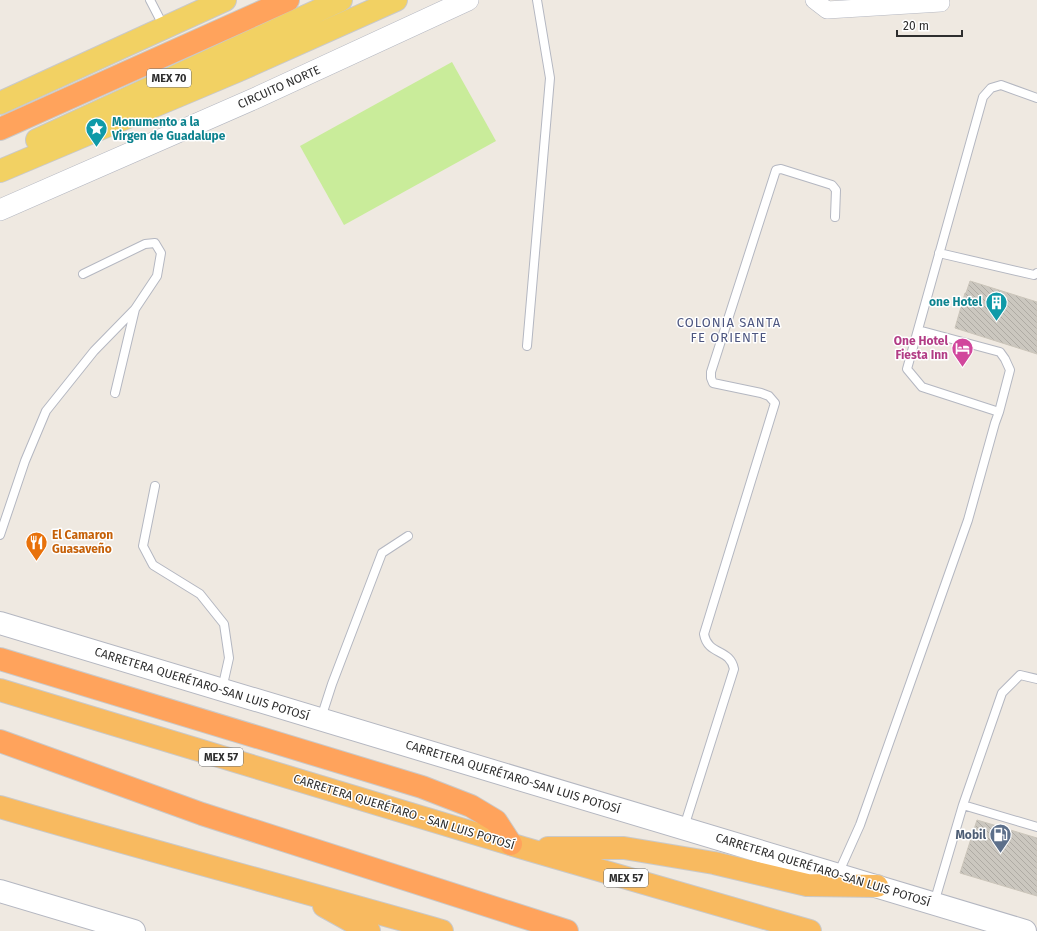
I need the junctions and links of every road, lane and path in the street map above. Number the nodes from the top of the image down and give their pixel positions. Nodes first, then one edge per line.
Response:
1 (150, 0) edge
2 (225, 0) edge
3 (288, 0) edge
4 (341, 0) edge
5 (396, 0) edge
6 (468, 0) edge
7 (537, 0) edge
8 (814, 0) edge
9 (941, 3) dead end
10 (165, 28) junction
11 (1037, 98) edge
12 (0, 103) edge
13 (0, 129) edge
14 (0, 162) edge
15 (0, 170) edge
16 (0, 210) edge
17 (835, 217) dead end
18 (939, 253) junction
19 (1037, 273) edge
20 (83, 274) dead end
21 (136, 309) junction
22 (918, 330) junction
23 (527, 346) dead end
24 (115, 393) dead end
25 (999, 412) junction
26 (156, 486) dead end
27 (0, 535) edge
28 (408, 536) dead end
29 (0, 623) edge
30 (0, 659) edge
31 (1037, 679) edge
32 (0, 690) edge
33 (222, 690) junction
34 (321, 720) junction
35 (0, 741) edge
36 (964, 805) junction
37 (0, 807) edge
38 (1037, 827) edge
39 (683, 828) junction
40 (517, 846) junction
41 (837, 874) junction
42 (877, 886) junction
43 (293, 888) junction
44 (0, 892) edge
45 (934, 904) junction
46 (134, 931) edge
47 (369, 931) edge
48 (442, 931) edge
49 (567, 931) edge
50 (810, 931) edge
51 (1025, 931) edge

1 - 10 lane
2 - 10 main road
3 - 13 highway
4 - 14 main road, MEX 70
5 - 15 main road
6 - 16 street, CIRCUITO NORTE
7 - 23 lane
8 - 9 street
10 - 12 main road
11 - 18 lane
17 - 39 lane
18 - 19 lane
18 - 22 lane
20 - 21 lane
21 - 24 lane
21 - 27 lane
22 - 25 lane
22 - 25 lane
25 - 41 lane
26 - 33 lane
28 - 34 lane
29 - 33 main road, CARRETERA QUERÉTARO-SAN LUIS POTOSÍ
30 - 40 highway
31 - 36 lane
32 - 40 highway, CARRETERA QUERÉTARO - SAN LUIS POTOSÍ / MEX 57
33 - 34 main road, CARRETERA QUERÉTARO-SAN LUIS POTOSÍ
34 - 39 main road, CARRETERA QUERÉTARO-SAN LUIS POTOSÍ
35 - 49 highway
36 - 38 lane
36 - 45 lane
37 - 43 highway
39 - 41 main road, CARRETERA QUERÉTARO-SAN LUIS POTOSÍ
40 - 42 highway
40 - 50 highway, CARRETERA QUERÉTARO - SAN LUIS POTOSÍ / MEX 57
41 - 42 main road, CARRETERA QUERÉTARO-SAN LUIS POTOSÍ
42 - 45 main road, CARRETERA QUERÉTARO-SAN LUIS POTOSÍ
43 - 47 highway
43 - 48 highway
44 - 46 main road
45 - 51 main road, CARRETERA QUERÉTARO-SAN LUIS POTOSÍ

